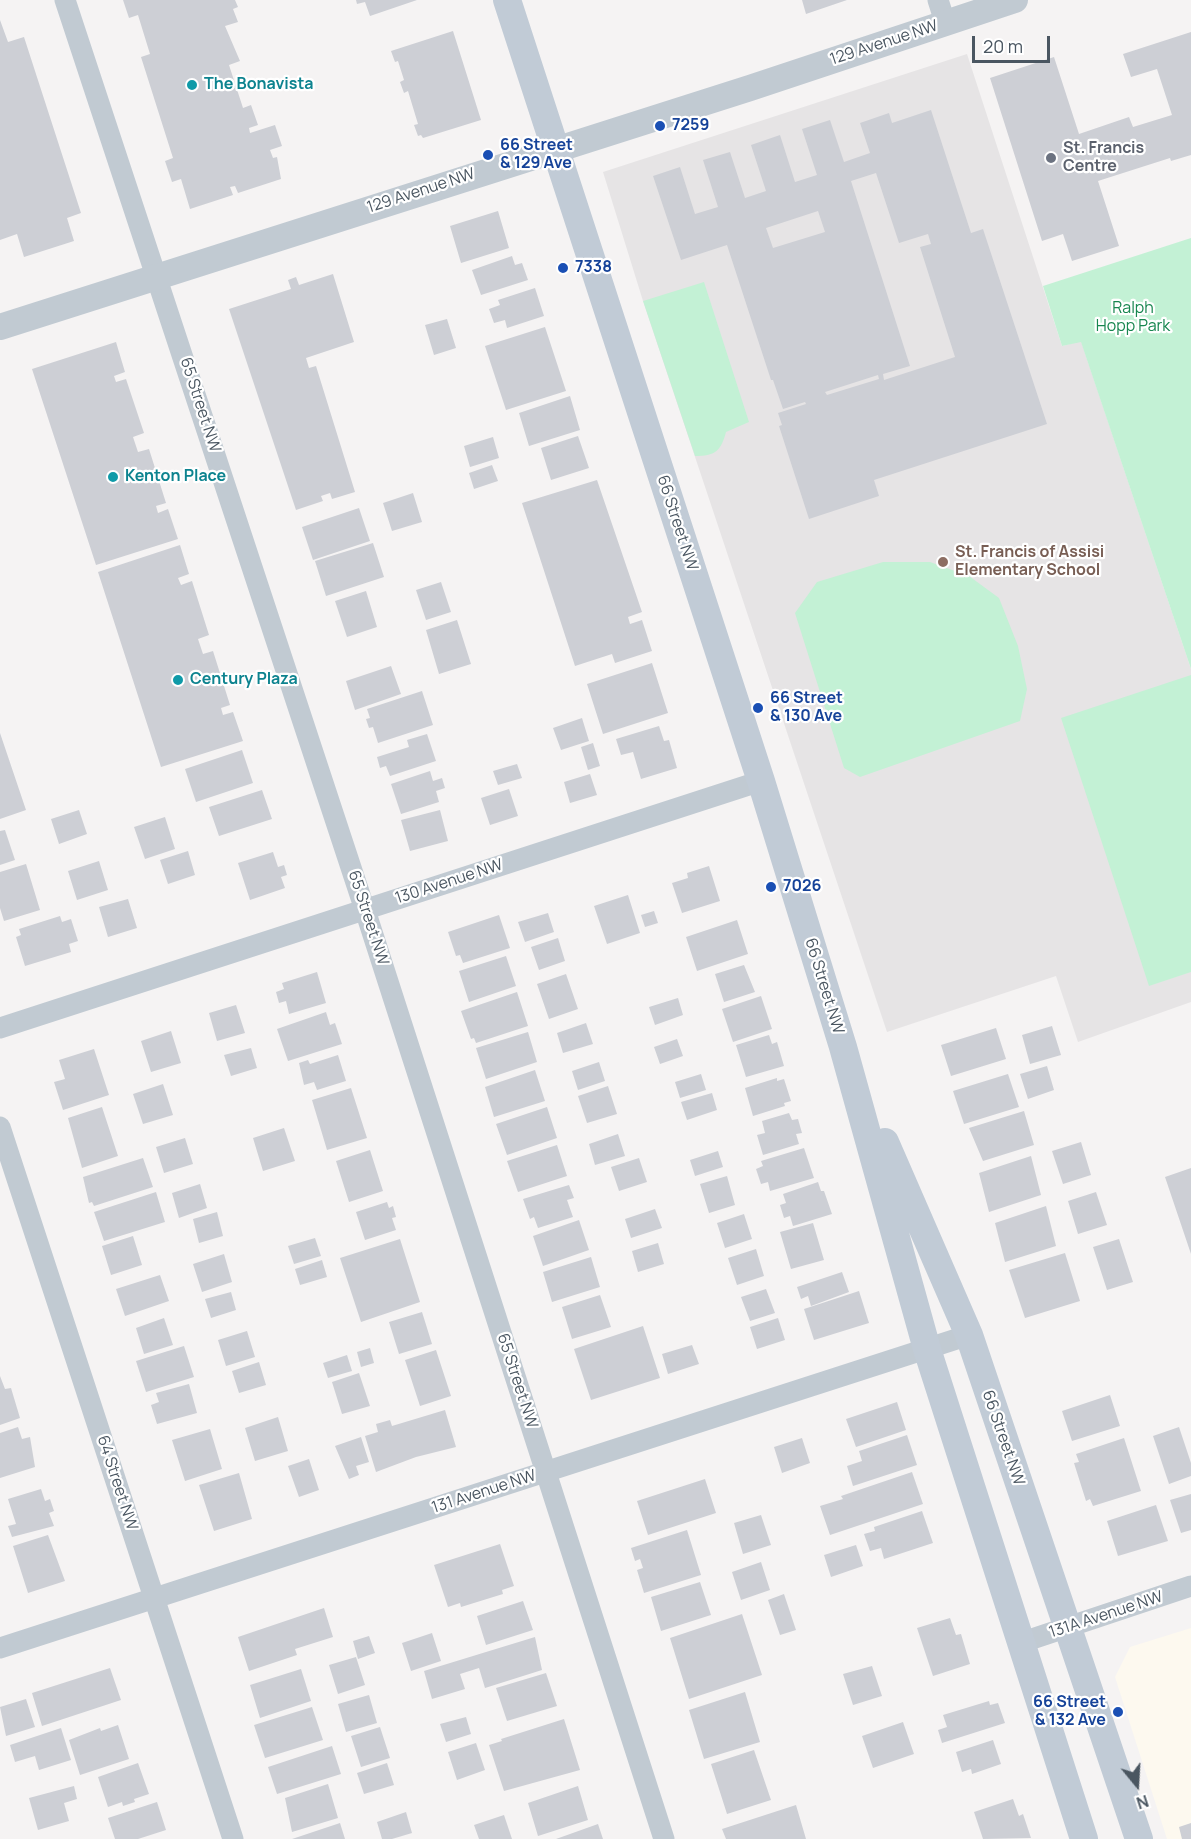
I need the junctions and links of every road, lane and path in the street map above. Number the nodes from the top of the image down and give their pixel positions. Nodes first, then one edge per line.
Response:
1 (65, 0) edge
2 (507, 0) edge
3 (1014, 0) edge
4 (942, 11) edge
5 (556, 147) junction
6 (158, 277) junction
7 (0, 327) edge
8 (761, 782) junction
9 (365, 910) junction
10 (0, 1028) edge
11 (843, 1047) junction
12 (0, 1126) edge
13 (969, 1335) junction
14 (927, 1348) junction
15 (546, 1472) junction
16 (1191, 1586) edge
17 (155, 1598) junction
18 (1067, 1628) junction
19 (1020, 1643) junction
20 (0, 1648) edge
21 (233, 1839) edge
22 (664, 1839) edge
23 (1083, 1839) edge
24 (1138, 1839) edge

1 - 6 street, 65 Street NW
2 - 5 main road, 66 Street NW
3 - 4 street, 129 Avenue NW
4 - 5 street, 129 Avenue NW
5 - 6 street, 129 Avenue NW
5 - 8 main road, 66 Street NW
6 - 7 street, 129 Avenue NW
6 - 9 street, 65 Street NW
8 - 9 street, 130 Avenue NW
8 - 11 main road, 66 Street NW
9 - 10 street, 130 Avenue NW
9 - 15 street, 65 Street NW
11 - 13 main road, 66 Street NW
11 - 14 main road, 66 Street NW
12 - 17 street, 64 Street NW
13 - 14 street, 131 Avenue NW
13 - 18 main road, 66 Street NW
14 - 15 street, 131 Avenue NW
14 - 19 main road, 66 Street NW
15 - 17 street, 131 Avenue NW
15 - 22 street, 65 Street NW
16 - 18 street, 131A Avenue NW
17 - 20 street, 131 Avenue NW
17 - 21 street, 64 Street NW
18 - 19 street, 131A Avenue NW
18 - 24 main road, 66 Street NW
19 - 23 main road, 66 Street NW

